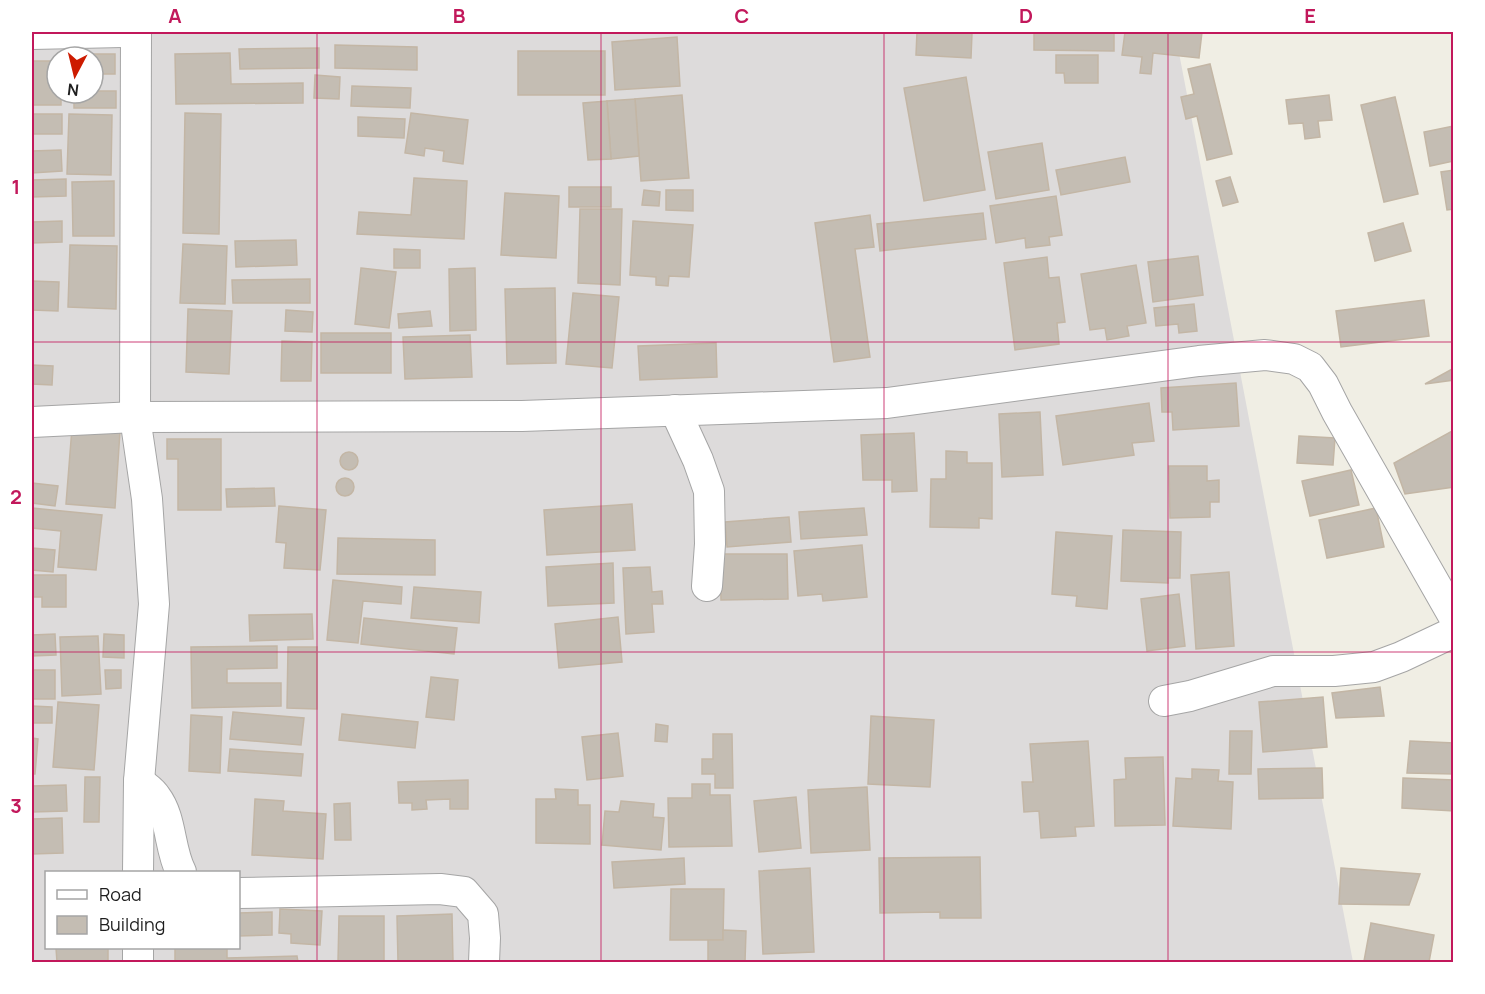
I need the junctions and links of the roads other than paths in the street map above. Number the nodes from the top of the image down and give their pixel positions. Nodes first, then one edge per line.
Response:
1 (122, 32) edge
2 (136, 32) edge
3 (32, 34) edge
4 (675, 410) junction
5 (135, 417) junction
6 (32, 422) edge
7 (707, 586) dead end
8 (1454, 617) edge
9 (1454, 633) edge
10 (1164, 701) dead end
11 (139, 781) junction
12 (138, 871) edge
13 (180, 871) edge
14 (240, 893) edge
15 (484, 963) edge

1 - 3 street
2 - 5 street
4 - 5 street
4 - 7 street
4 - 8 street
5 - 6 street
5 - 11 street
9 - 10 street
11 - 12 street
11 - 13 street
14 - 15 street

